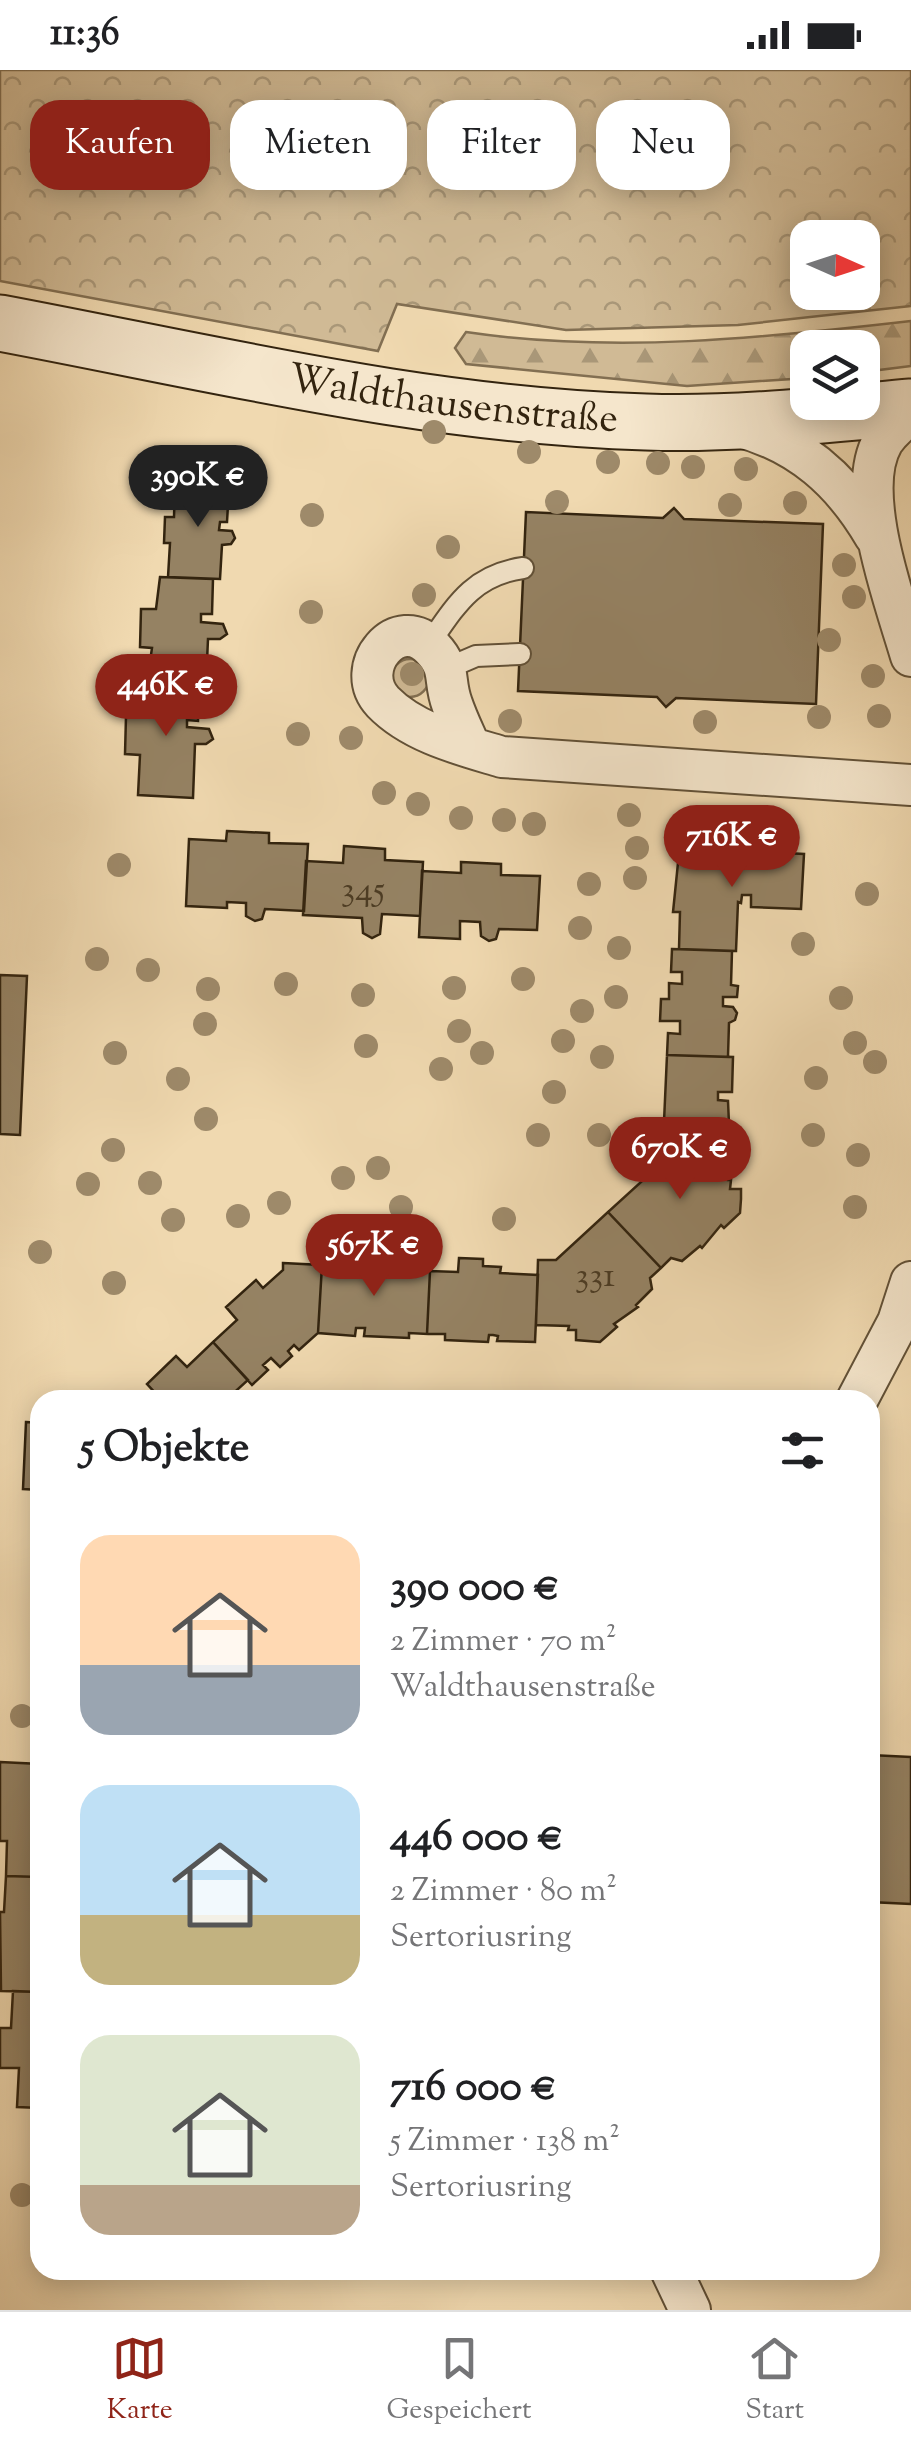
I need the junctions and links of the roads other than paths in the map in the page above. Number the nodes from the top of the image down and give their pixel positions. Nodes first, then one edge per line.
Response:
1 (0, 323) edge
2 (911, 410) edge
3 (718, 422) junction
4 (877, 539) junction
5 (523, 568) dead end
6 (520, 654) dead end
7 (438, 656) junction
8 (911, 656) edge
9 (470, 747) junction
10 (911, 785) edge
11 (911, 1282) edge
12 (862, 1390) edge
13 (676, 2280) edge
14 (690, 2310) edge

1 - 3 street, Waldthausenstraße
2 - 3 street, Waldthausenstraße
2 - 4 street
3 - 4 street
4 - 8 street
5 - 7 lane
6 - 7 lane
7 - 9 street
7 - 9 street
9 - 10 street
11 - 12 street
13 - 14 street

